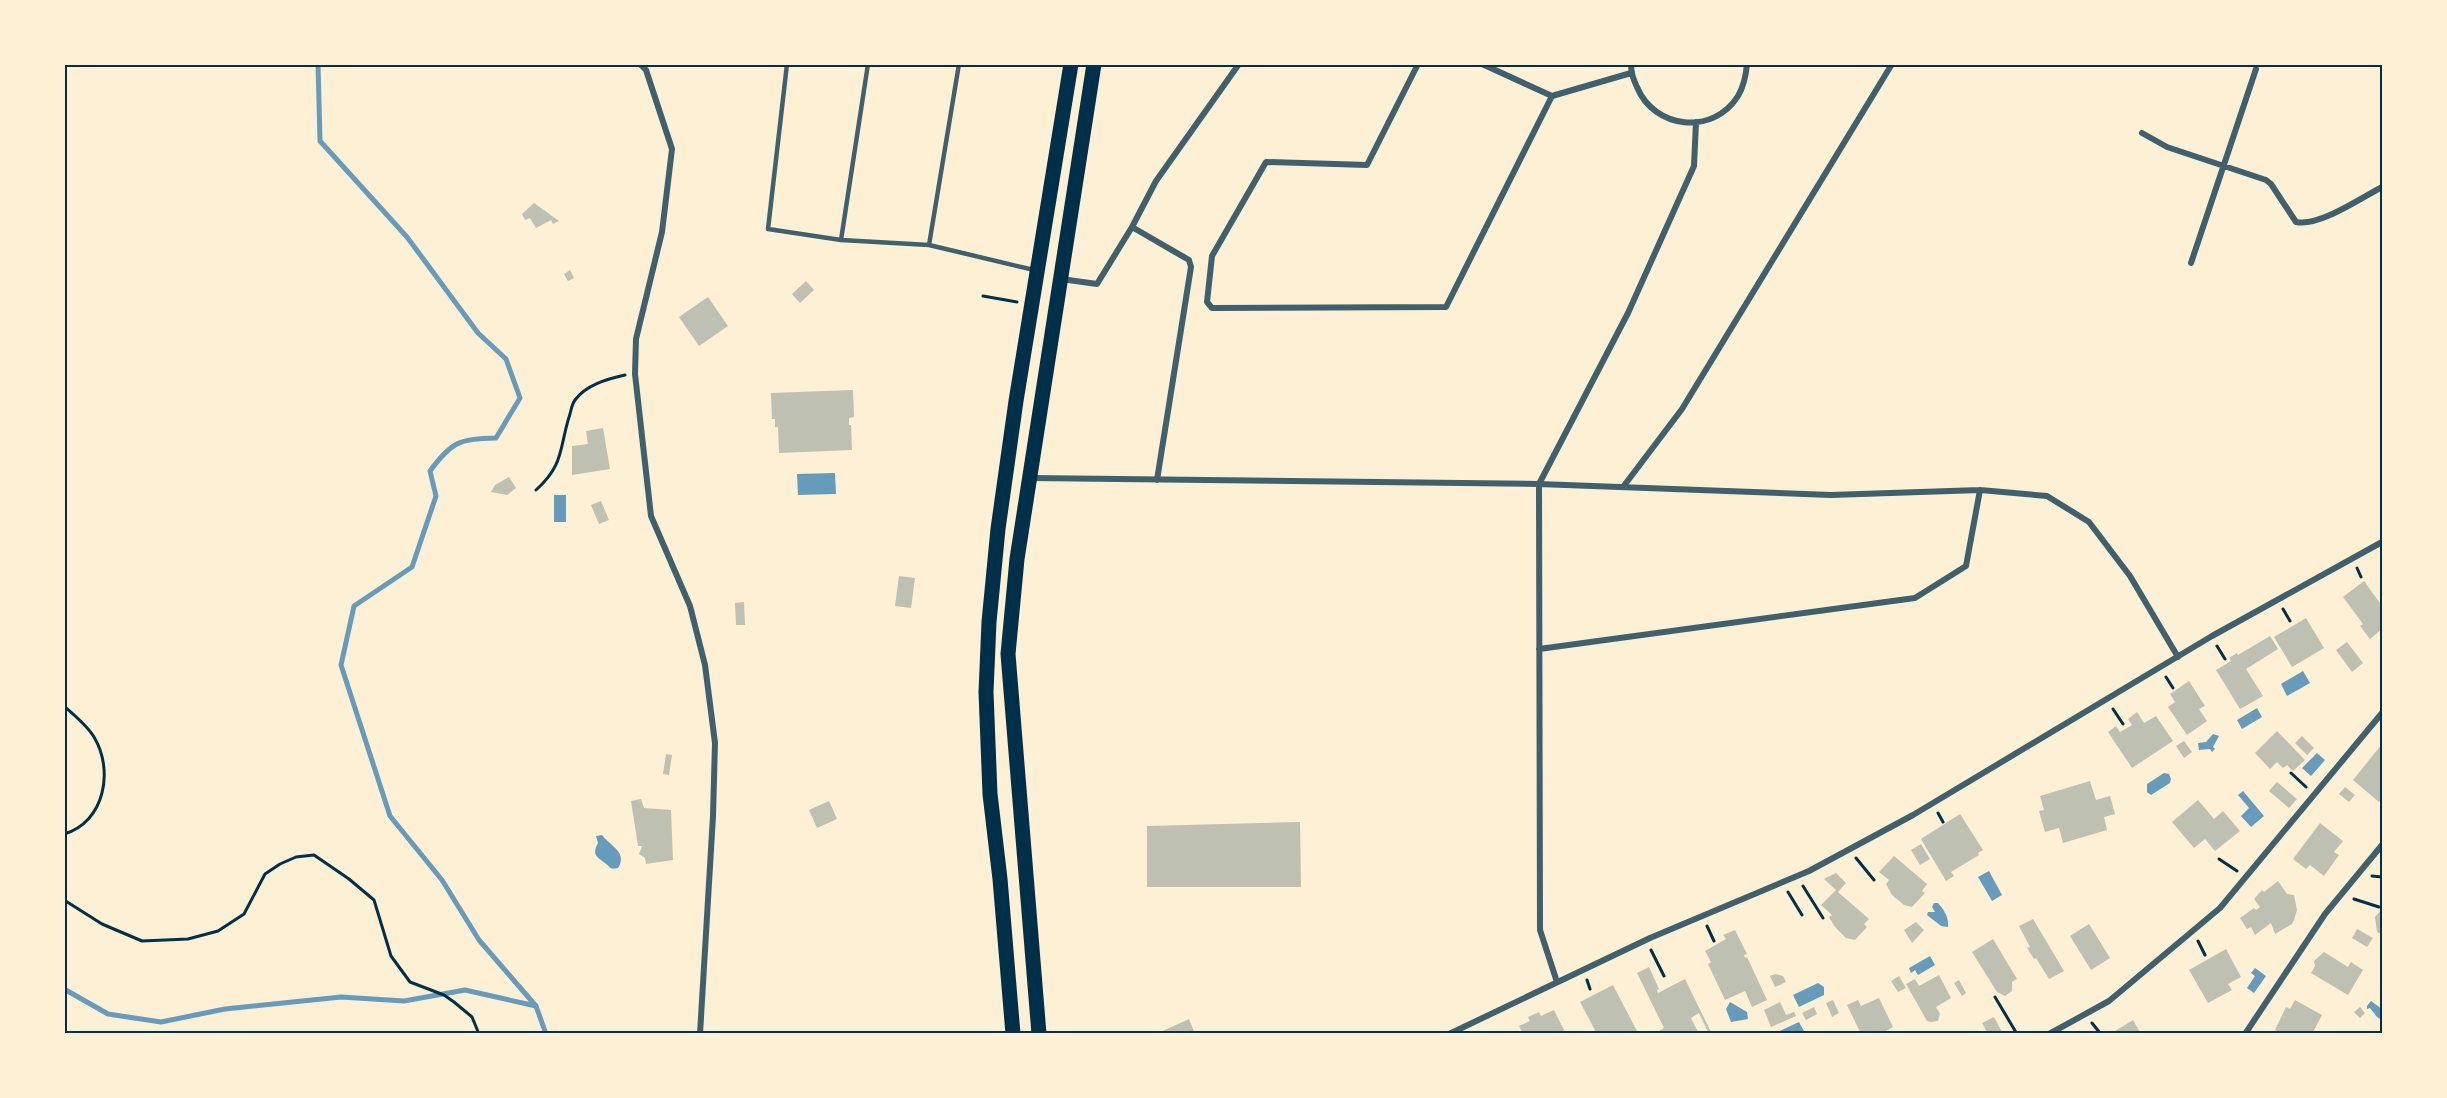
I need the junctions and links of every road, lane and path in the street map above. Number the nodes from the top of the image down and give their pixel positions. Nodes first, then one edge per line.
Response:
1 (640, 64) edge
2 (787, 64) edge
3 (868, 64) edge
4 (958, 64) edge
5 (1071, 64) edge
6 (1094, 64) edge
7 (1239, 64) edge
8 (1418, 64) edge
9 (1482, 64) edge
10 (1631, 64) edge
11 (1747, 64) edge
12 (1892, 64) edge
13 (2256, 69) dead end
14 (1631, 73) junction
15 (1552, 96) junction
16 (1696, 122) junction
17 (2142, 133) dead end
18 (2225, 166) junction
19 (2382, 187) edge
20 (1132, 227) junction
21 (842, 240) junction
22 (929, 245) junction
23 (2191, 263) dead end
24 (1038, 271) junction
25 (1060, 279) junction
26 (983, 296) dead end
27 (1032, 304) junction
28 (635, 374) junction
29 (1029, 478) junction
30 (1157, 480) junction
31 (1539, 484) junction
32 (1623, 487) junction
33 (536, 490) dead end
34 (1980, 490) junction
35 (2382, 542) edge
36 (1539, 649) junction
37 (2178, 657) junction
38 (2107, 700) junction
39 (64, 706) edge
40 (2382, 713) edge
41 (2123, 724) dead end
42 (2291, 773) dead end
43 (2315, 793) junction
44 (64, 834) edge
45 (2382, 844) edge
46 (1850, 849) junction
47 (1797, 876) junction
48 (1874, 880) dead end
49 (1782, 883) junction
50 (2341, 894) junction
51 (64, 900) edge
52 (2379, 907) dead end
53 (1802, 915) dead end
54 (1822, 918) dead end
55 (1647, 940) junction
56 (1664, 976) dead end
57 (1557, 982) junction
58 (1995, 997) dead end
59 (479, 1034) edge
60 (700, 1034) edge
61 (1013, 1034) edge
62 (1039, 1034) edge
63 (1449, 1034) edge
64 (2017, 1034) edge
65 (2049, 1034) edge
66 (2245, 1034) edge

1 - 28 street
2 - 21 lane
3 - 21 lane
4 - 22 lane
5 - 24 main road
6 - 25 main road
7 - 20 street
8 - 15 street
9 - 15 street
10 - 14 street
11 - 16 street
12 - 32 street
13 - 18 street
14 - 15 street
14 - 16 street
16 - 31 street
17 - 18 street
18 - 19 street
18 - 23 street
20 - 25 street
20 - 30 street
21 - 22 lane
22 - 24 lane
24 - 27 main road
25 - 29 main road
26 - 27 path
27 - 61 main road
28 - 33 path
28 - 60 street
29 - 30 street
29 - 62 main road
30 - 31 street
31 - 32 street
31 - 36 street
32 - 34 street
34 - 36 street
34 - 37 street
35 - 37 street
36 - 57 street
37 - 38 street
38 - 41 path
38 - 46 street
39 - 44 path
40 - 43 street
42 - 43 path
43 - 65 street
45 - 50 street
46 - 47 street
46 - 48 path
47 - 49 street
47 - 54 path
49 - 53 path
49 - 55 street
50 - 52 path
50 - 66 street
51 - 59 path
55 - 56 path
55 - 57 street
57 - 63 street
58 - 64 path

